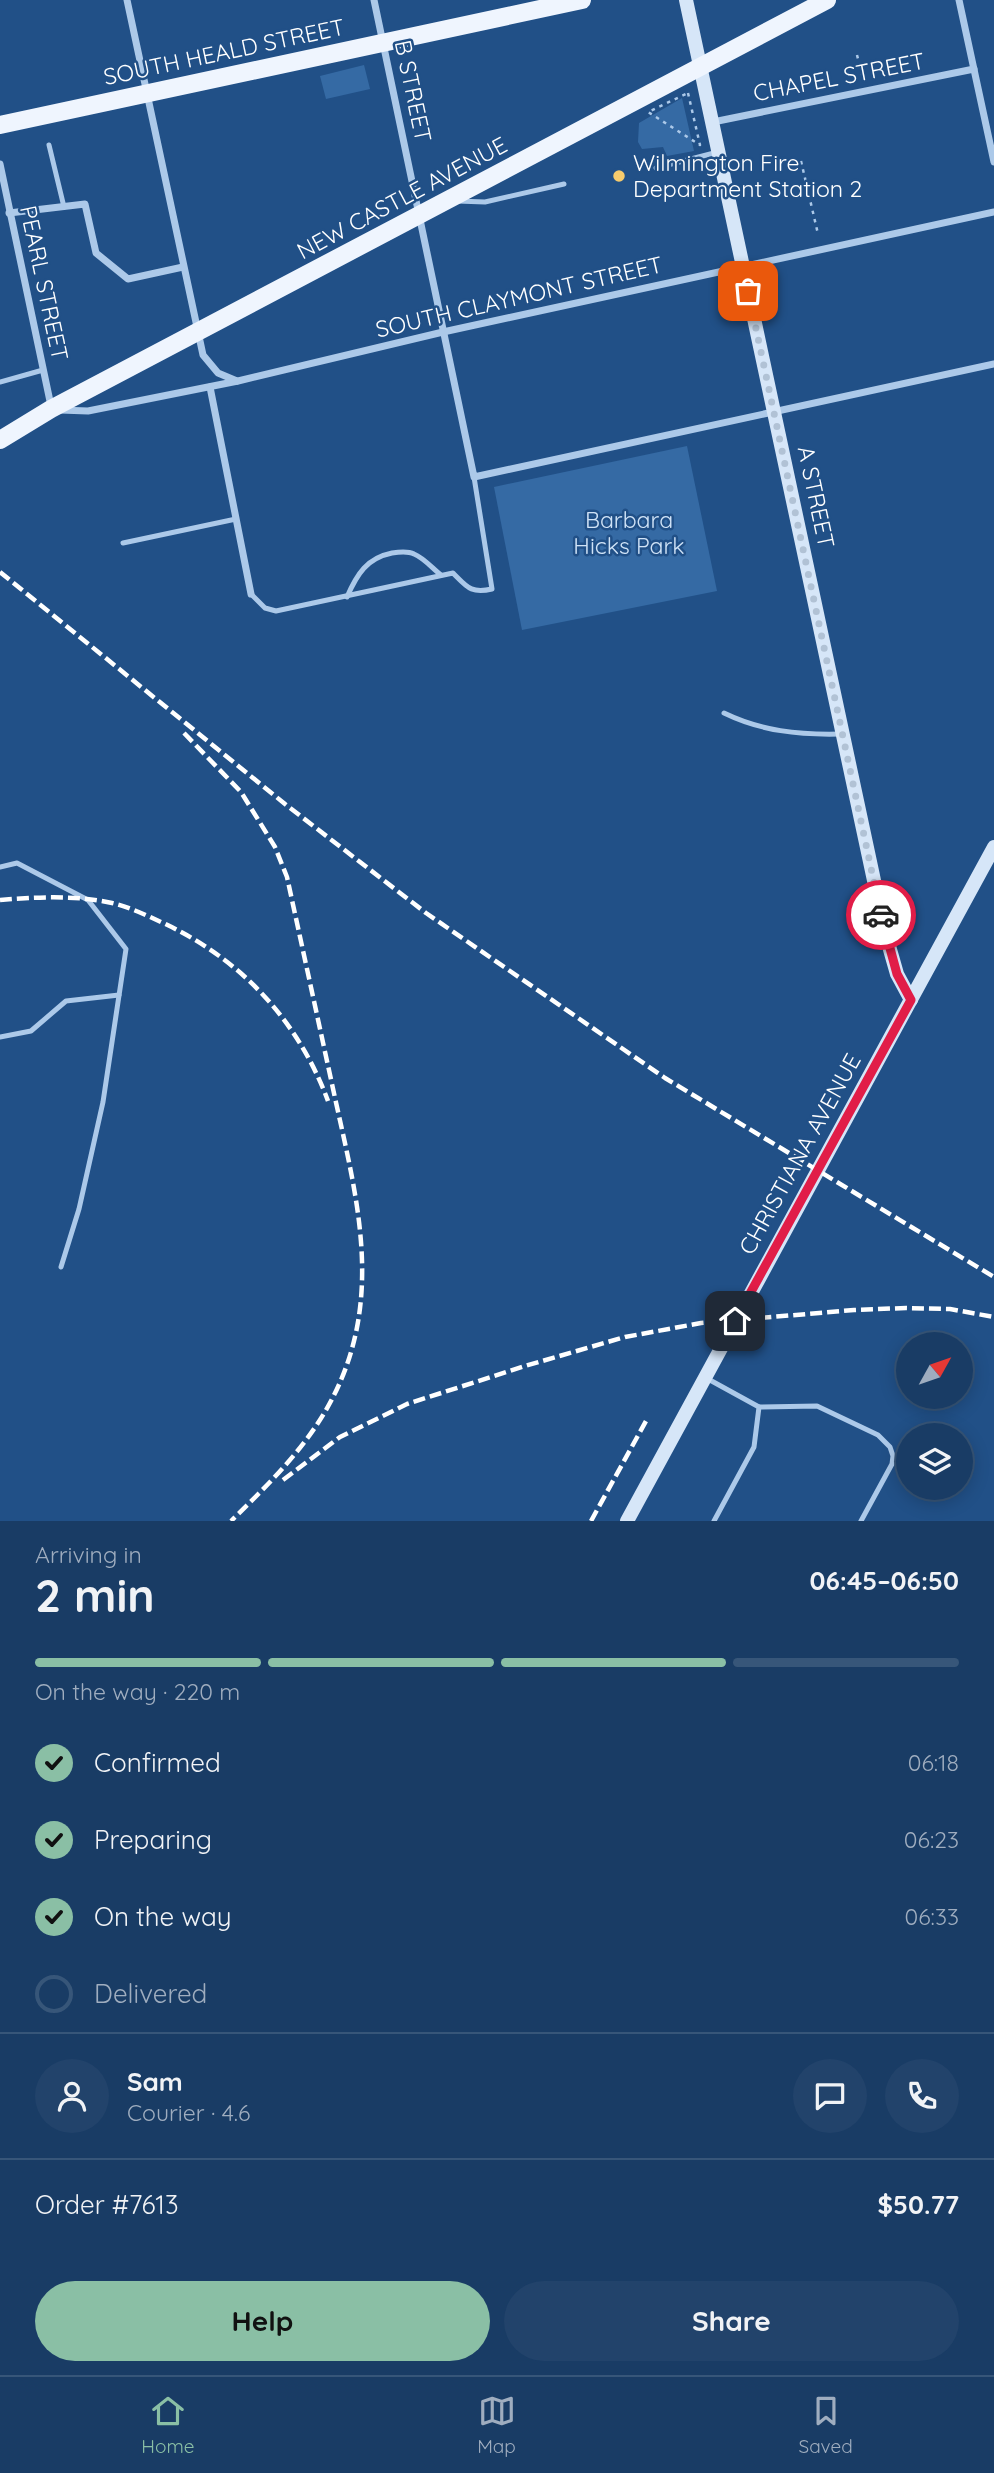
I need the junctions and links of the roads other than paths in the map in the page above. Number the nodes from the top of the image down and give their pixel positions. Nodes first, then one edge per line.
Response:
1 (127, 0) edge
2 (374, 0) edge
3 (582, 0) edge
4 (686, 0) edge
5 (959, 0) edge
6 (823, 1) edge
7 (384, 42) junction
8 (700, 68) junction
9 (974, 69) junction
10 (147, 94) junction
11 (712, 123) junction
12 (0, 125) edge
13 (49, 145) dead end
14 (718, 152) junction
15 (994, 162) edge
16 (0, 164) edge
17 (656, 168) dead end
18 (564, 184) dead end
19 (447, 201) junction
20 (64, 207) junction
21 (994, 212) edge
22 (9, 213) junction
23 (420, 215) junction
24 (183, 267) junction
25 (743, 267) junction
26 (443, 332) junction
27 (198, 334) junction
28 (994, 364) edge
29 (43, 370) junction
30 (238, 381) junction
31 (0, 382) edge
32 (210, 387) junction
33 (51, 410) junction
34 (774, 412) junction
35 (0, 428) edge
36 (0, 440) edge
37 (474, 477) junction
38 (236, 519) junction
39 (123, 543) dead end
40 (440, 575) junction
41 (251, 594) joint
42 (347, 597) junction
43 (724, 713) dead end
44 (843, 734) junction
45 (994, 847) edge
46 (0, 867) edge
47 (119, 995) junction
48 (911, 1000) junction
49 (0, 1037) edge
50 (61, 1267) dead end
51 (705, 1378) junction
52 (759, 1407) junction
53 (627, 1521) edge
54 (714, 1521) edge
55 (861, 1521) edge

1 - 10 street
2 - 7 street, B STREET
3 - 7 main road, SOUTH HEALD STREET
4 - 8 street, A STREET
5 - 9 street
6 - 8 main road, NEW CASTLE AVENUE
7 - 10 main road, SOUTH HEALD STREET
7 - 23 street, B STREET
8 - 11 street, A STREET
8 - 19 main road, NEW CASTLE AVENUE
9 - 11 street, CHAPEL STREET
9 - 15 street
10 - 12 main road, SOUTH HEALD STREET
10 - 24 street
11 - 14 street, A STREET
13 - 20 lane
14 - 17 lane
14 - 25 street, A STREET
16 - 22 street, PEARL STREET
18 - 19 lane
19 - 23 main road, NEW CASTLE AVENUE
20 - 22 street
20 - 24 street
21 - 25 street, SOUTH CLAYMONT STREET
22 - 29 street, PEARL STREET
23 - 26 street, B STREET
23 - 27 main road, NEW CASTLE AVENUE
24 - 27 street
25 - 26 street, SOUTH CLAYMONT STREET
25 - 34 street, A STREET
26 - 30 street, SOUTH CLAYMONT STREET
26 - 37 street, B STREET
27 - 30 street
27 - 33 main road, NEW CASTLE AVENUE
28 - 34 street
29 - 31 lane
29 - 33 street, PEARL STREET
30 - 32 street, SOUTH CLAYMONT STREET
32 - 33 street, SOUTH CLAYMONT STREET
32 - 38 street
33 - 35 main road
33 - 36 main road, NEW CASTLE AVENUE
34 - 37 street
34 - 44 street, A STREET
37 - 40 lane
38 - 39 lane
38 - 41 street
40 - 42 lane
40 - 42 lane
41 - 42 lane
43 - 44 lane
44 - 48 street, A STREET
45 - 48 street, CHRISTIANA AVENUE
46 - 47 lane
47 - 49 lane
47 - 50 lane
48 - 51 street, CHRISTIANA AVENUE
51 - 52 lane
51 - 53 street, CHRISTIANA AVENUE
52 - 54 lane
52 - 55 lane

